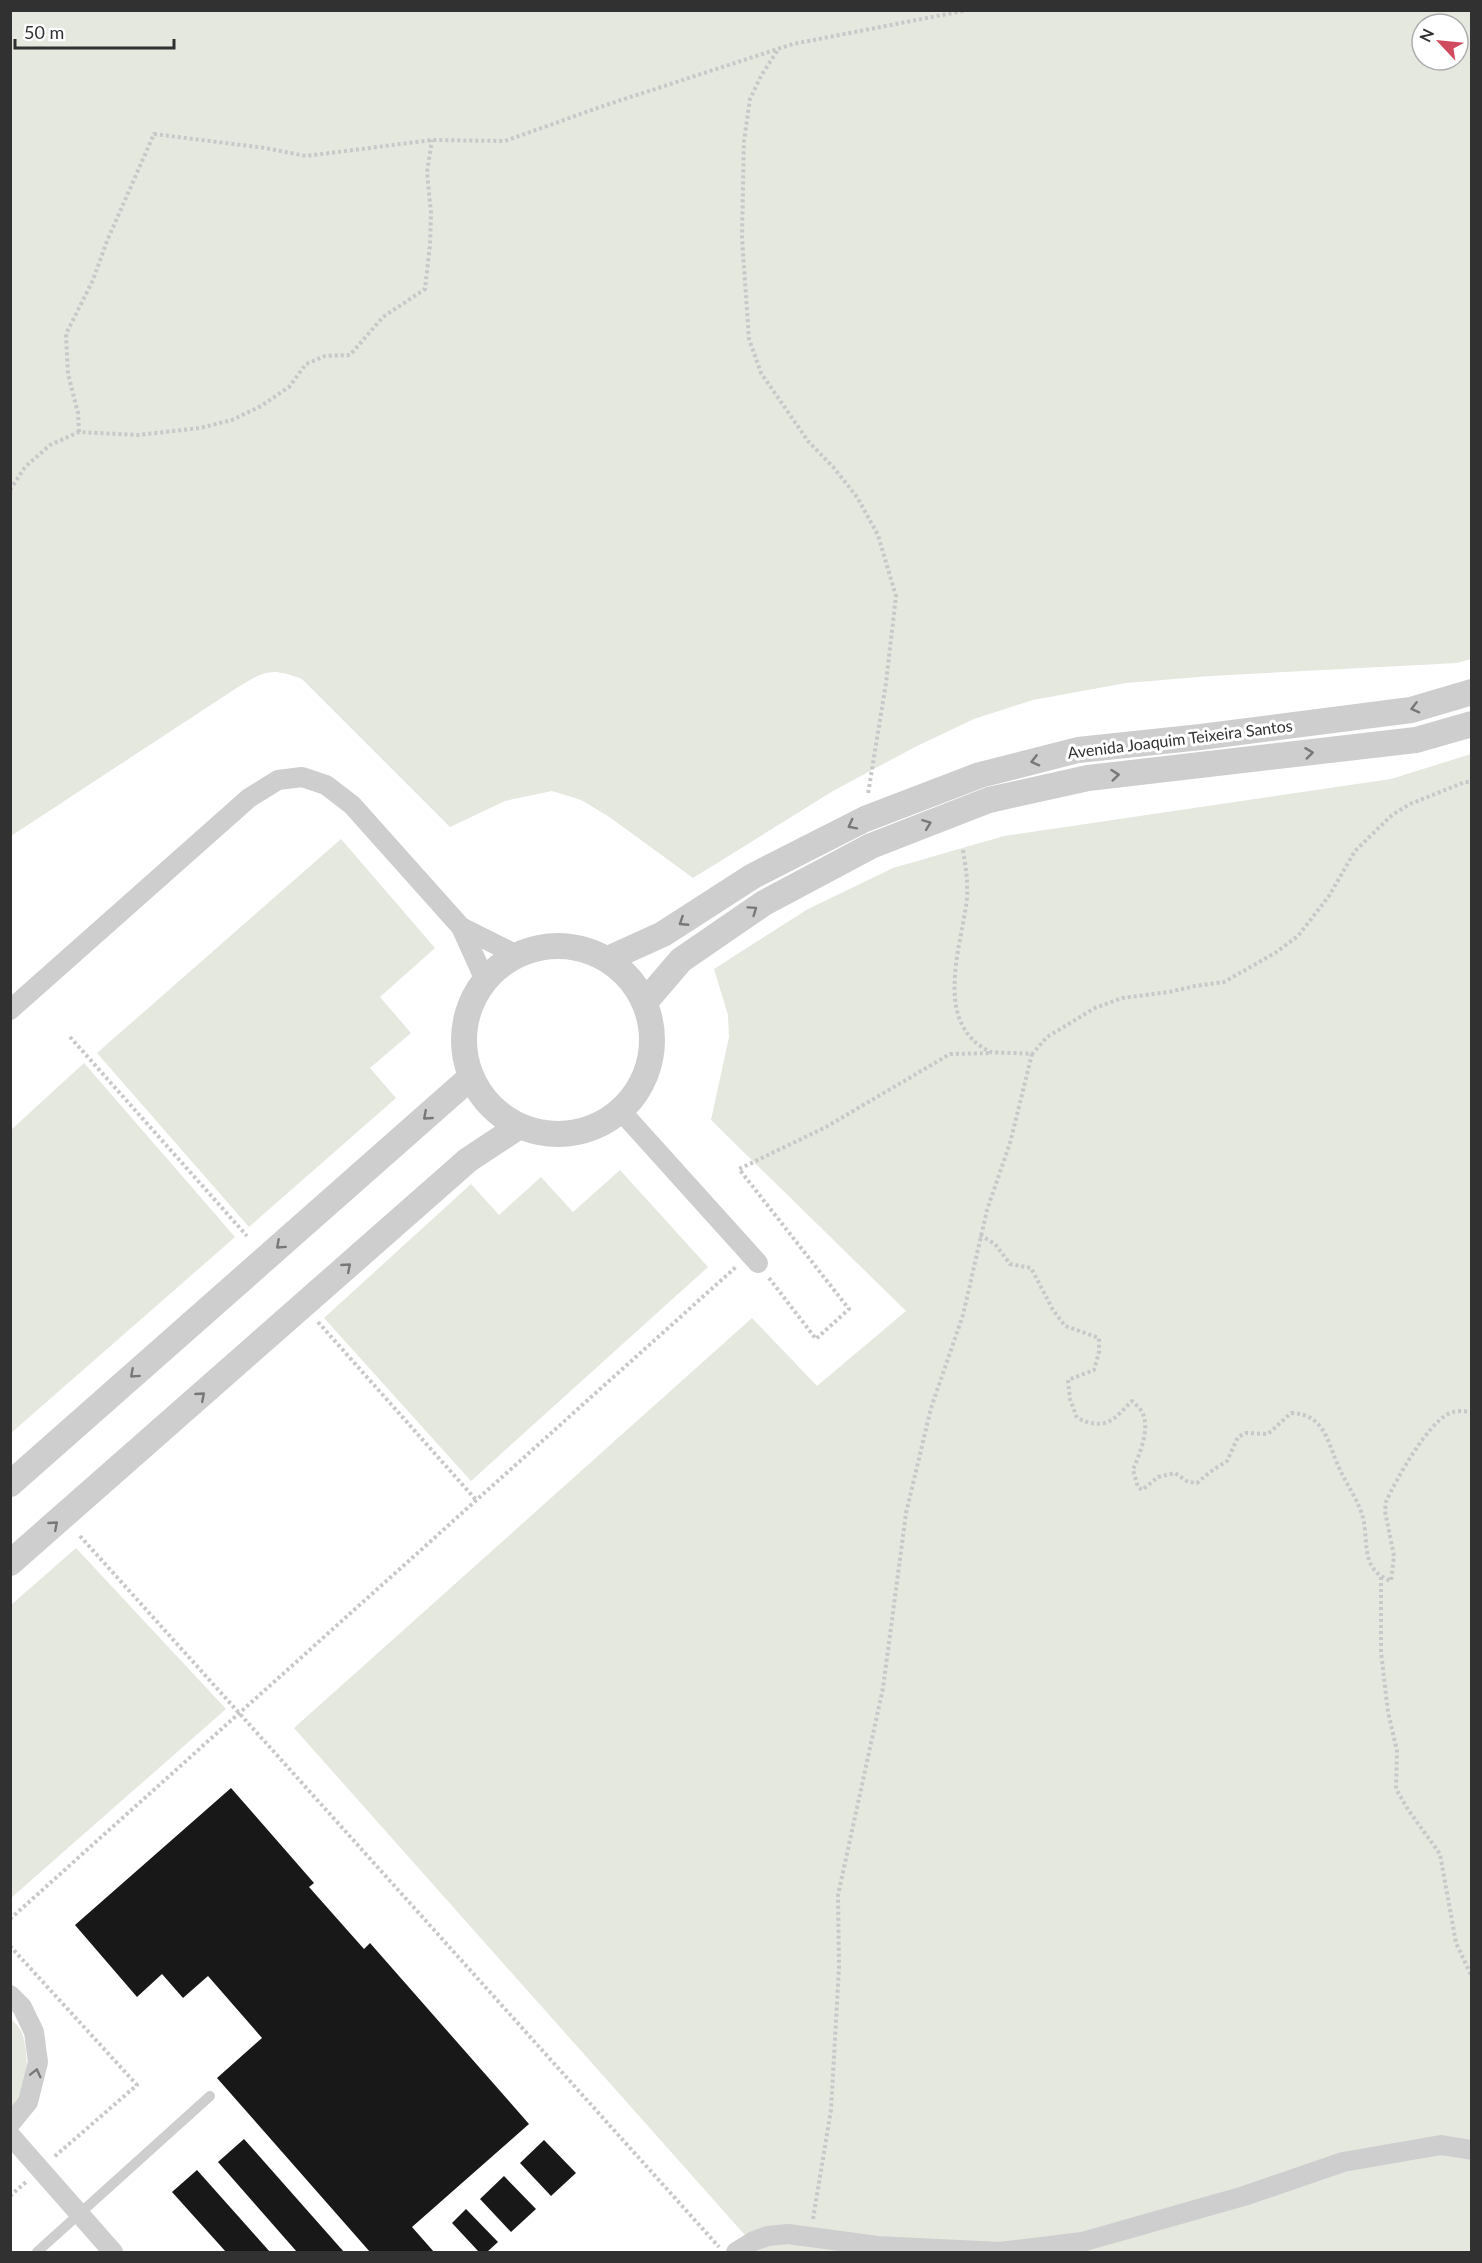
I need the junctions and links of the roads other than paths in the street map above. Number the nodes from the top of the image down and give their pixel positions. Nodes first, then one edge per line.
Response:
1 (1472, 692) edge
2 (1472, 724) edge
3 (461, 927) junction
4 (517, 955) junction
5 (608, 959) junction
6 (485, 980) junction
7 (645, 1002) junction
8 (10, 1010) edge
9 (471, 1077) junction
10 (620, 1110) junction
11 (518, 1126) junction
12 (754, 1259) road end
13 (10, 1484) edge
14 (10, 1563) edge
15 (10, 1995) edge
16 (210, 2096) dead end
17 (10, 2124) edge
18 (10, 2135) edge
19 (1472, 2150) edge
20 (79, 2214) junction
21 (37, 2253) edge
22 (113, 2253) edge
23 (736, 2253) edge

1 -> 5 street, Avenida Joaquim Teixeira Santos
7 -> 2 street, Avenida Joaquim Teixeira Santos
3 - 4 street
3 - 6 street
3 - 8 street
4 - 5 street
4 - 6 street
5 - 7 street
6 - 9 street
7 - 10 street
9 - 11 street
9 -> 13 street
10 - 11 street
10 - 12 street
14 -> 11 street
17 -> 15 street
16 - 20 lane
18 - 20 street
19 - 23 street
20 - 21 lane
20 - 22 street

